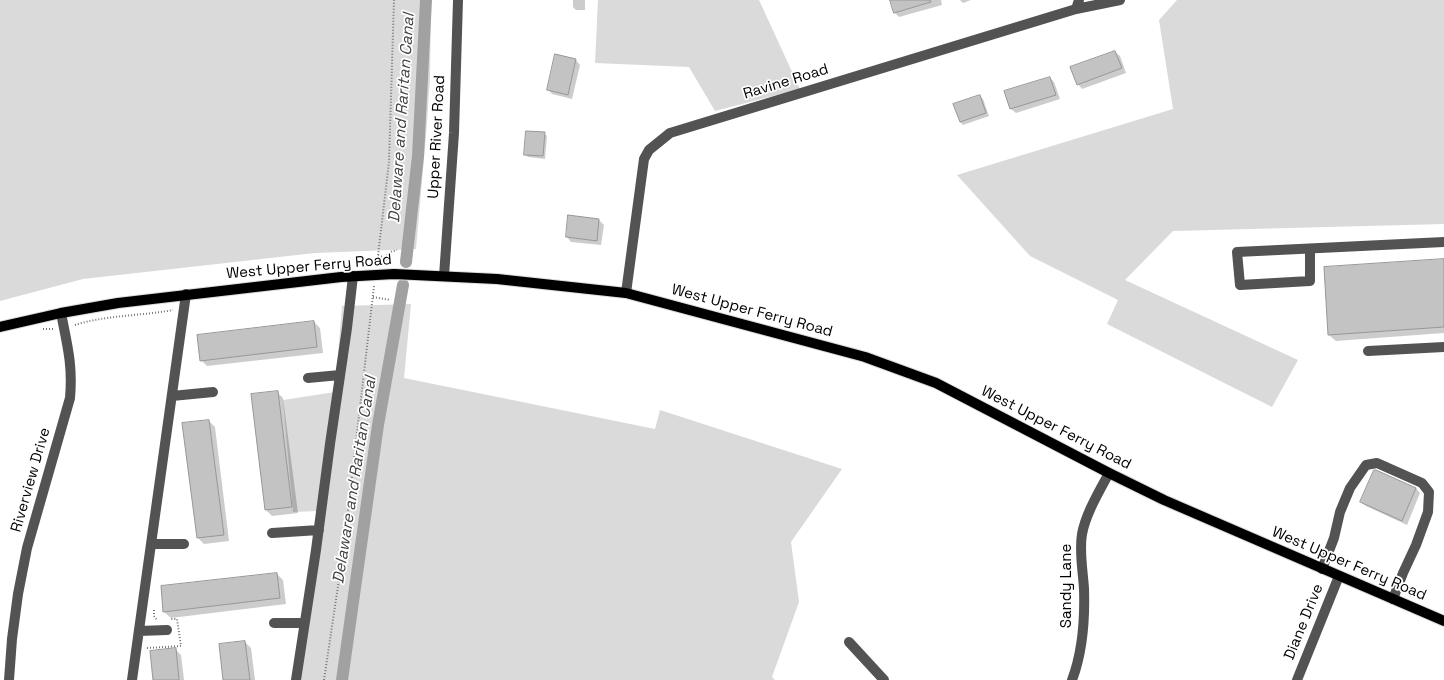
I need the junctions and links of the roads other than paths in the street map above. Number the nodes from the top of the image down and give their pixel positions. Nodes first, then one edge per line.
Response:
1 (458, 0) edge
2 (1120, 0) edge
3 (1078, 4) edge
4 (1444, 242) edge
5 (1310, 249) junction
6 (353, 276) junction
7 (444, 276) junction
8 (626, 293) junction
9 (186, 294) junction
10 (60, 312) junction
11 (0, 327) edge
12 (1444, 347) edge
13 (1368, 351) dead end
14 (340, 375) junction
15 (308, 378) dead end
16 (213, 392) dead end
17 (172, 396) junction
18 (1109, 472) junction
19 (319, 530) junction
20 (272, 533) dead end
21 (151, 544) junction
22 (184, 544) dead end
23 (1322, 569) junction
24 (1339, 576) junction
25 (1393, 599) junction
26 (1444, 621) edge
27 (274, 623) dead end
28 (304, 623) junction
29 (167, 630) dead end
30 (139, 631) junction
31 (848, 642) dead end
32 (9, 680) edge
33 (132, 680) edge
34 (296, 680) edge
35 (884, 680) edge
36 (1072, 680) edge
37 (1297, 680) edge

1 - 7 street, Upper River Road
2 - 3 street, Ravine Road
3 - 8 street, Ravine Road
4 - 5 street
5 - 5 street
6 - 7 main road, West Upper Ferry Road
6 - 9 main road, West Upper Ferry Road
6 - 14 street
7 - 8 main road, West Upper Ferry Road
8 - 18 main road, West Upper Ferry Road
9 - 10 main road, West Upper Ferry Road
9 - 17 street
10 - 11 main road, West Upper Ferry Road
10 - 32 street, Riverview Drive
12 - 13 street
14 - 15 street
14 - 19 street
16 - 17 street
17 - 21 street
18 - 23 main road, West Upper Ferry Road
18 - 36 street, Sandy Lane
19 - 20 street
19 - 28 street
21 - 22 street
21 - 30 street
23 - 24 main road, West Upper Ferry Road
23 - 25 street
24 - 25 main road, West Upper Ferry Road
24 - 37 street, Diane Drive
25 - 26 main road, West Upper Ferry Road
27 - 28 street
28 - 34 street
29 - 30 street
30 - 33 street
31 - 35 street

